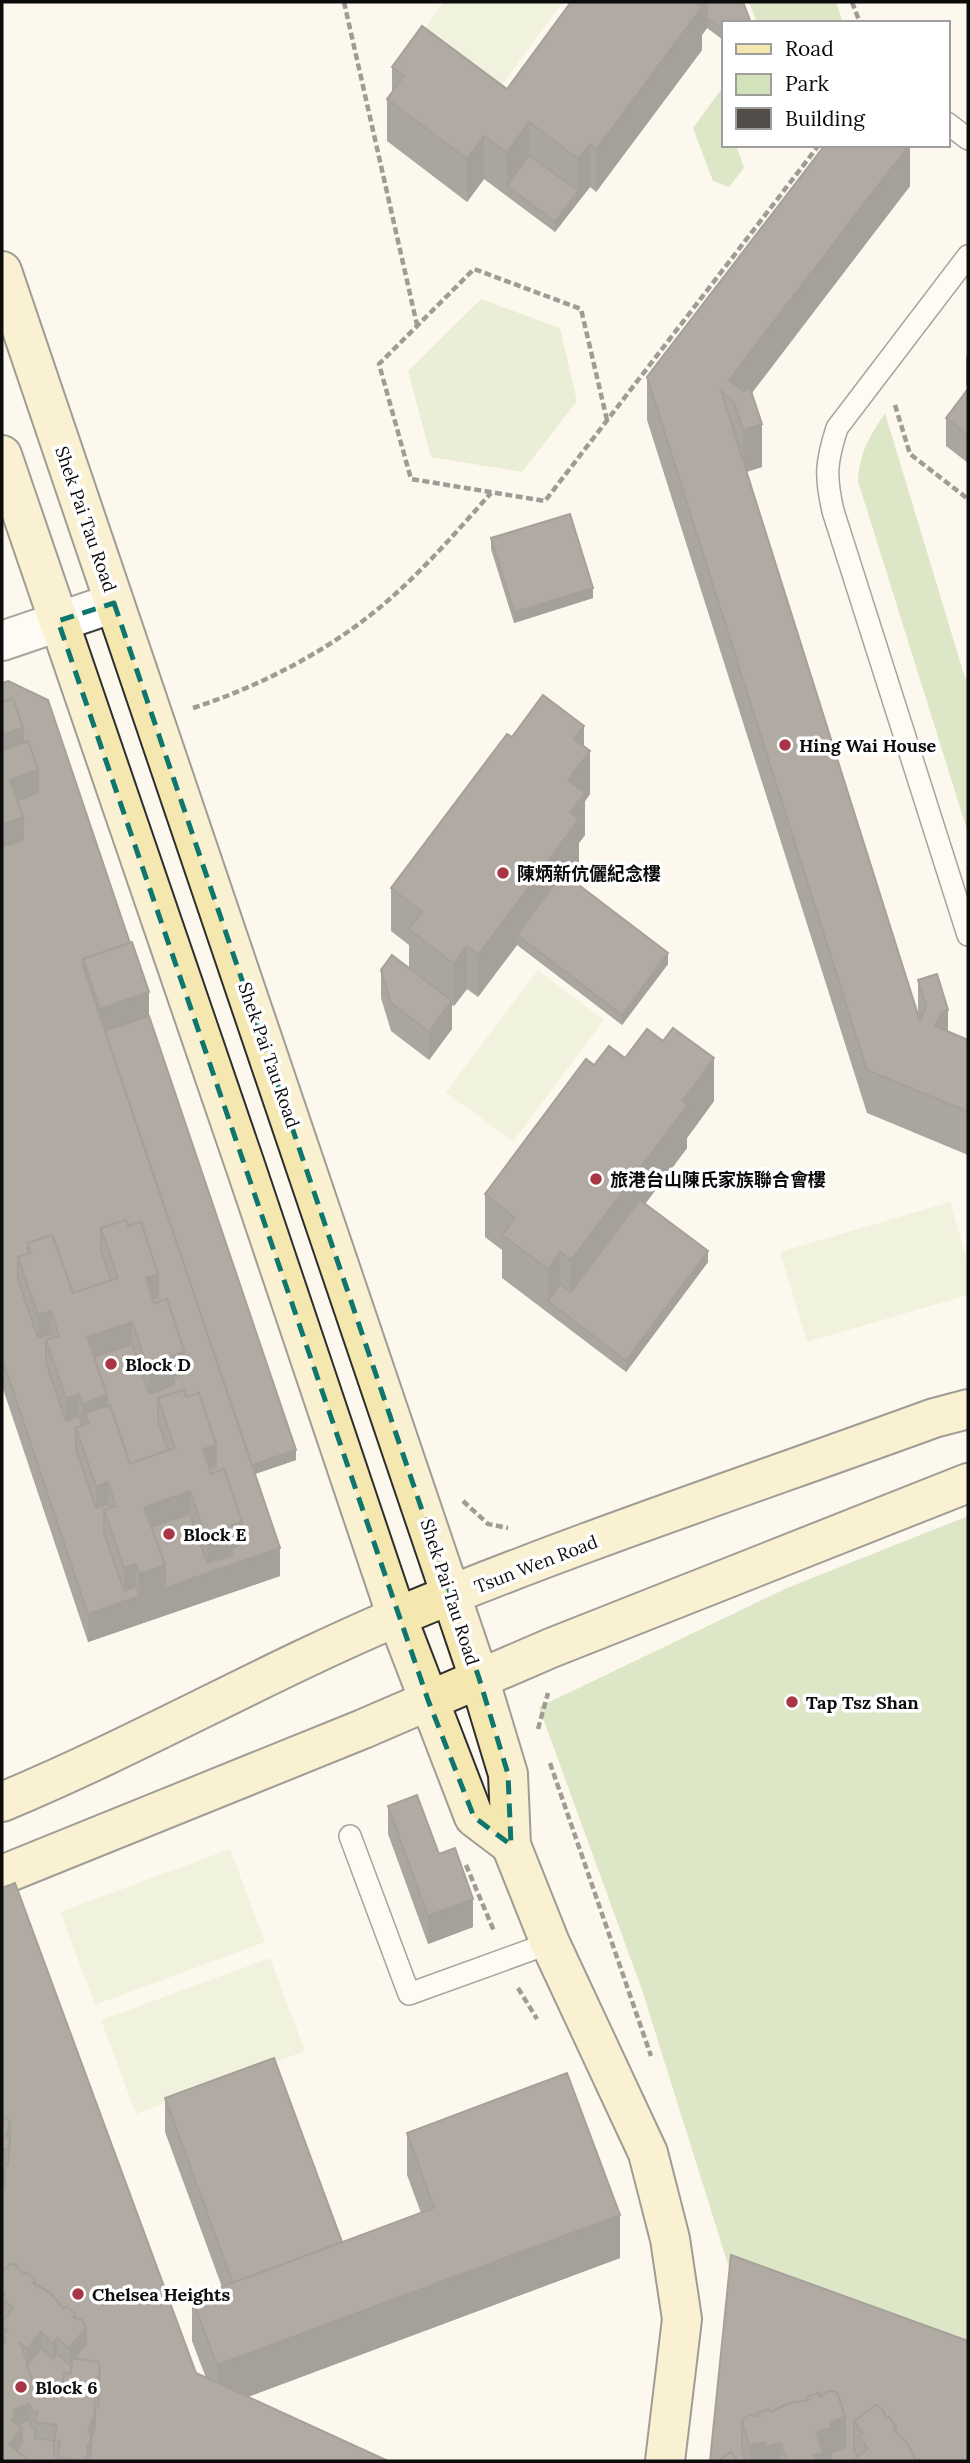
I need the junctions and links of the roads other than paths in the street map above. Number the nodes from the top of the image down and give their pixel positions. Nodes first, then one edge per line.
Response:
1 (949, 125) edge
2 (968, 139) edge
3 (968, 256) edge
4 (2, 271) edge
5 (2, 455) edge
6 (114, 603) junction
7 (58, 621) junction
8 (2, 641) edge
9 (968, 935) edge
10 (968, 1409) edge
11 (968, 1483) edge
12 (451, 1596) junction
13 (397, 1617) junction
14 (479, 1678) junction
15 (428, 1700) junction
16 (2, 1802) edge
17 (351, 1836) dead end
18 (511, 1845) junction
19 (2, 1875) edge
20 (550, 1942) junction
21 (665, 2461) edge

1 - 2 lane
3 - 9 lane
4 - 6 main road, Shek Pai Tau Road
5 - 7 main road
6 - 7 street
6 - 12 main road, Shek Pai Tau Road
7 - 8 street
7 - 13 main road
10 - 12 main road, Tsun Wen Road
11 - 14 main road
12 - 13 main road, Tsun Wen Road
12 - 14 main road, Shek Pai Tau Road
13 - 15 main road
13 - 16 main road, Tsun Wen Road
14 - 15 main road
14 - 18 main road, Shek Pai Tau Road
15 - 18 main road
15 - 19 main road
17 - 20 lane
18 - 20 main road, Shek Pai Tau Road
20 - 21 main road, Shek Pai Tau Road

